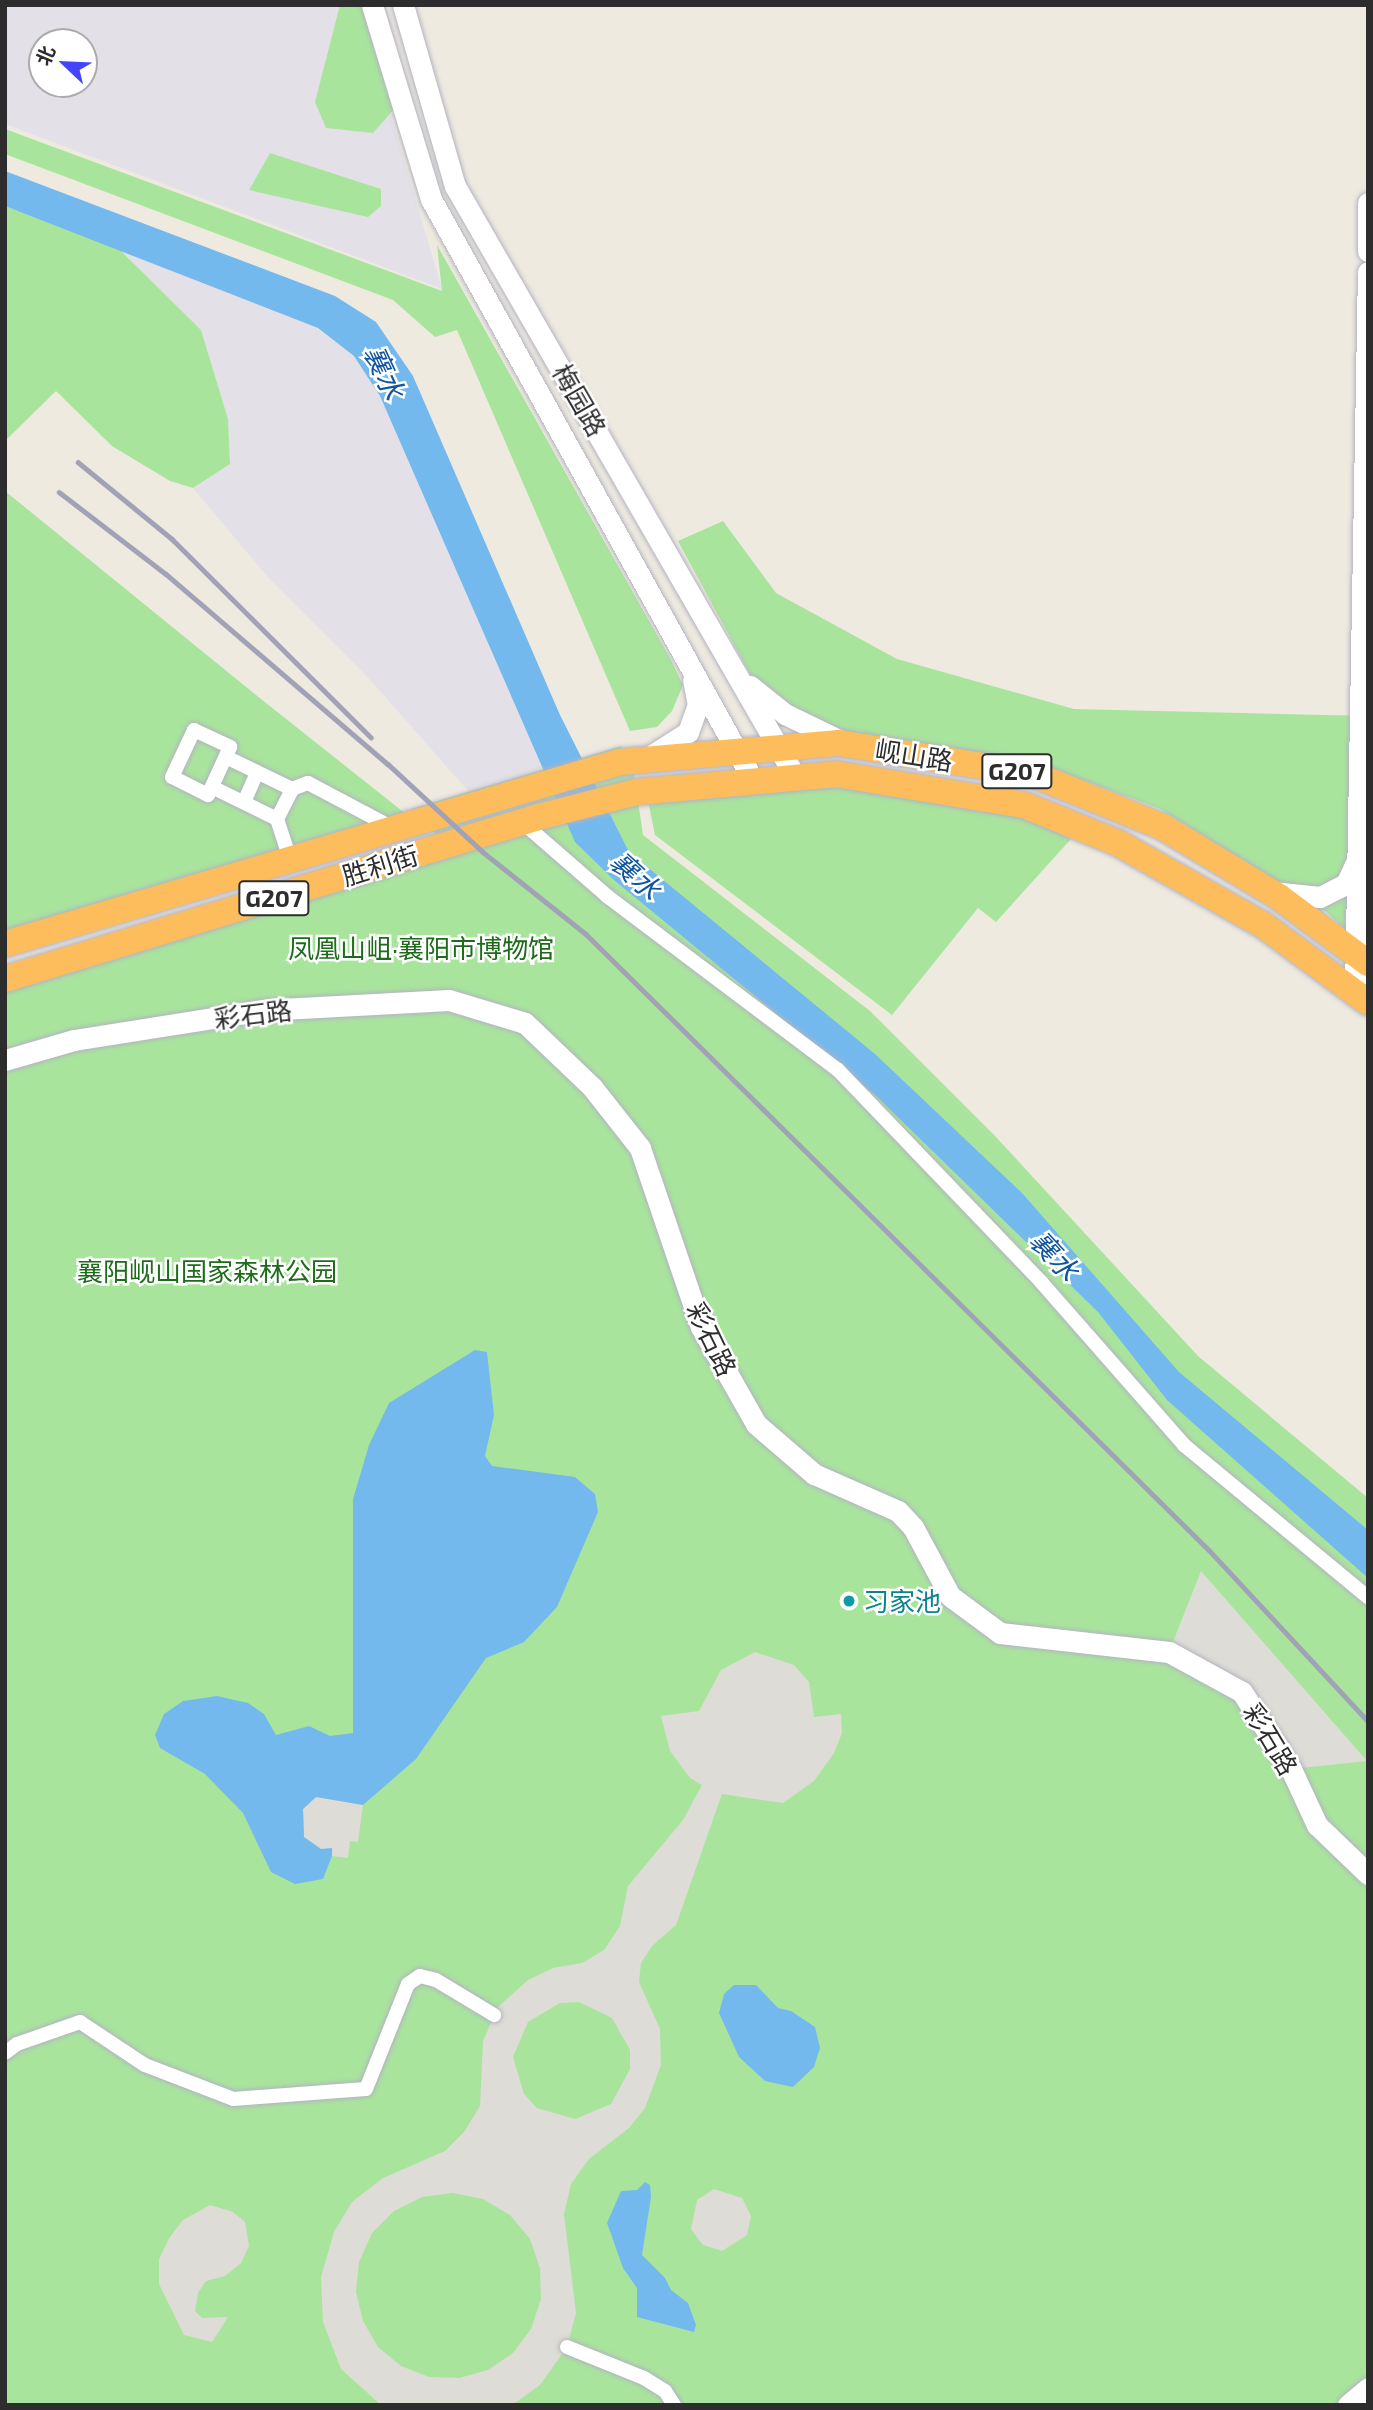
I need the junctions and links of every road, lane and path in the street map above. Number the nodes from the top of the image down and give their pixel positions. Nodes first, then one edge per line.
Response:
1 (372, 5) edge
2 (403, 5) edge
3 (1368, 203) edge
4 (1368, 251) edge
5 (1368, 272) edge
6 (689, 661) junction
7 (742, 680) junction
8 (847, 744) junction
9 (781, 747) junction
10 (740, 751) junction
11 (226, 757) junction
12 (631, 761) junction
13 (257, 772) junction
14 (796, 778) junction
15 (754, 782) junction
16 (212, 787) junction
17 (292, 789) junction
18 (636, 792) joint
19 (244, 802) junction
20 (277, 819) junction
21 (532, 819) junction
22 (393, 828) junction
23 (1359, 854) junction
24 (290, 859) junction
25 (1271, 892) junction
26 (5, 944) edge
27 (1362, 959) edge
28 (5, 979) edge
29 (1362, 997) edge
30 (5, 1060) edge
31 (1368, 1597) edge
32 (1368, 1874) edge
33 (494, 2015) dead end
34 (5, 2053) edge
35 (567, 2347) dead end
36 (1368, 2388) edge
37 (674, 2405) edge
38 (1348, 2405) edge

1 - 6 street, 梅园路
2 - 7 street, 梅园路
3 - 4 street
5 - 23 street
6 - 10 street, 梅园路
6 - 12 street
7 - 8 street
7 - 9 street, 梅园路
8 - 9 highway, 岘山路 / G207
8 - 25 highway, 岘山路 / G207
9 - 10 highway, 岘山路 / G207
9 - 14 street, 梅园路
10 - 12 highway, 岘山路 / G207
10 - 15 street, 梅园路
11 - 13 street
11 - 16 street
11 - 16 street
12 - 22 highway, 胜利街 / G207
13 - 17 street
13 - 19 street
14 - 15 highway, 岘山路 / G207
14 - 29 highway, 岘山路 / G207
15 - 18 highway, 岘山路 / G207
16 - 19 street
17 - 20 street
17 - 22 street
18 - 21 highway, 胜利街
19 - 20 street
20 - 24 street
21 - 28 highway, 胜利街 / G207
21 - 31 street
22 - 24 highway, 胜利街 / G207
23 - 25 street
23 - 27 street
24 - 26 highway, 胜利街 / G207
25 - 27 highway, 岘山路 / G207
27 - 29 street
30 - 32 street, 彩石路
33 - 34 street
35 - 37 street
36 - 38 street

